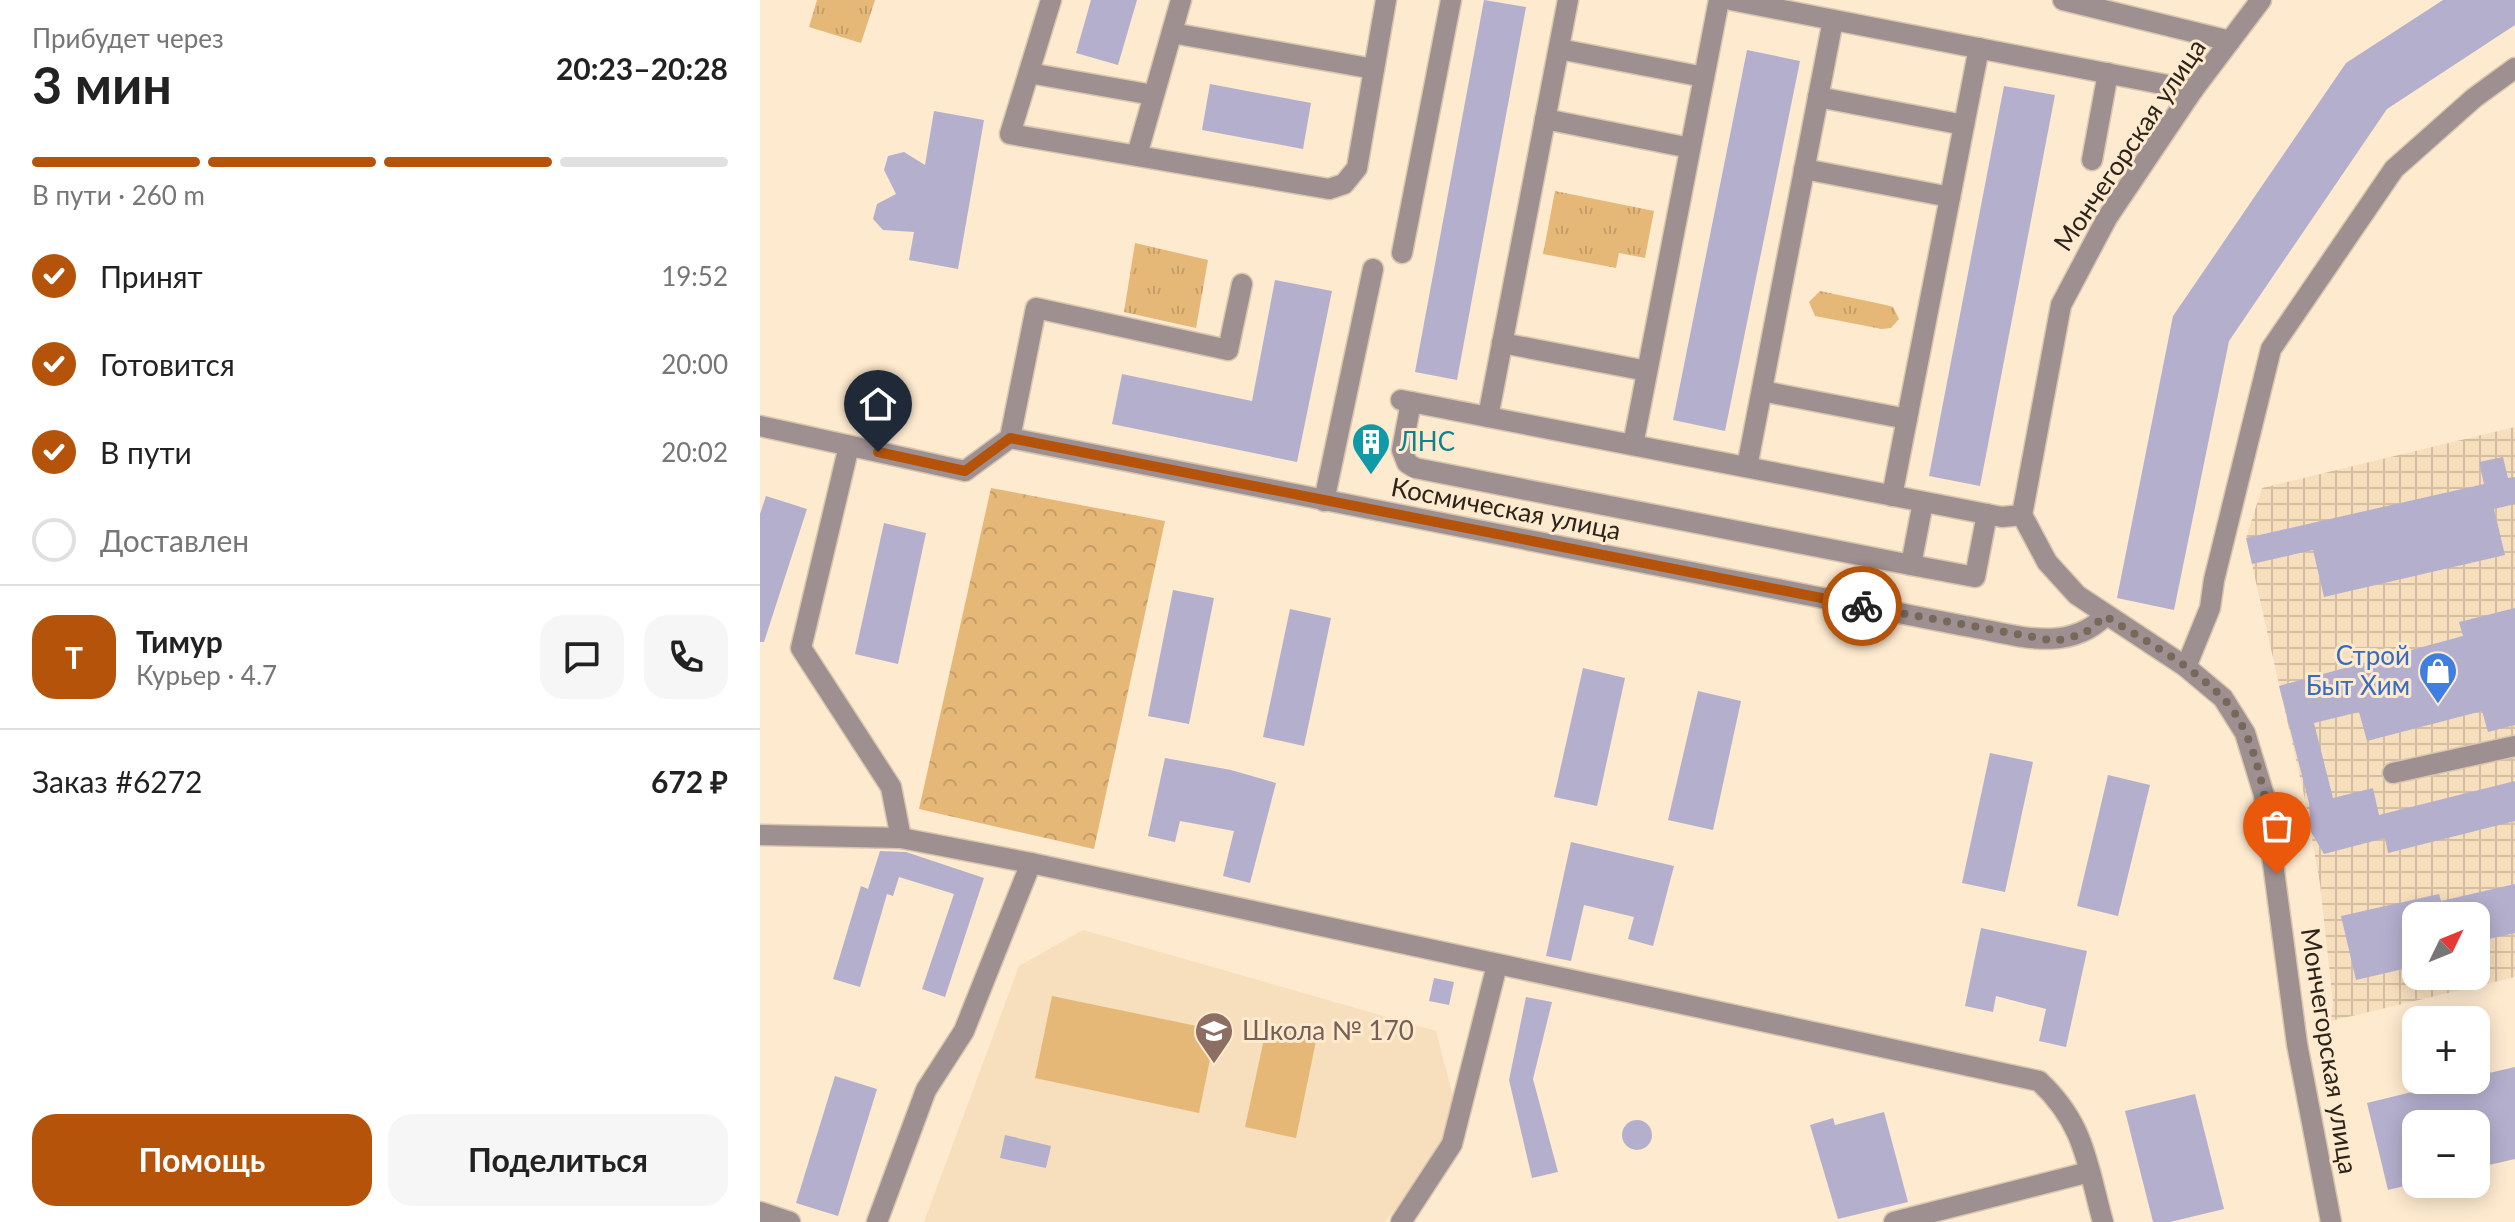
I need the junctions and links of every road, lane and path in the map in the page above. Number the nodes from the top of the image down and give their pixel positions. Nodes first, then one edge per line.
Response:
1 (1051, 0) edge
2 (1181, 0) edge
3 (1386, 0) edge
4 (1451, 0) edge
5 (1568, 0) edge
6 (1719, 0) edge
7 (1731, 0) edge
8 (2063, 0) edge
9 (2261, 0) edge
10 (1833, 20) junction
11 (1172, 33) junction
12 (2230, 41) junction
13 (1979, 48) junction
14 (1559, 49) junction
15 (2515, 68) edge
16 (1374, 69) junction
17 (1029, 73) junction
18 (2108, 73) junction
19 (1704, 77) junction
20 (2193, 90) junction
21 (1153, 95) junction
22 (1818, 97) junction
23 (1545, 119) junction
24 (1964, 125) junction
25 (1690, 148) junction
26 (1137, 155) junction
27 (2092, 160) dead end
28 (1804, 169) junction
29 (1950, 197) junction
30 (1402, 253) dead end
31 (1373, 269) dead end
32 (1242, 284) dead end
33 (1502, 343) junction
34 (1647, 371) junction
35 (1762, 391) junction
36 (1488, 417) junction
37 (1907, 419) junction
38 (760, 426) edge
39 (1010, 438) junction
40 (1633, 445) junction
41 (849, 446) junction
42 (1747, 467) junction
43 (1892, 496) junction
44 (1324, 501) junction
45 (1923, 502) junction
46 (1987, 514) junction
47 (2022, 515) junction
48 (1911, 565) junction
49 (2105, 616) junction
50 (2186, 667) junction
51 (2515, 746) edge
52 (2393, 773) dead end
53 (760, 835) edge
54 (901, 838) junction
55 (1031, 863) junction
56 (1497, 965) junction
57 (2089, 1172) junction
58 (760, 1212) edge
59 (790, 1222) edge
60 (877, 1222) edge
61 (1401, 1222) edge
62 (1894, 1222) edge
63 (2103, 1222) edge
64 (2331, 1222) edge

1 - 17 street
2 - 11 street
3 - 16 street
4 - 30 street
5 - 14 street
6 - 19 street
7 - 10 street
8 - 12 street
9 - 12 street, Мончегорская улица
10 - 13 street
10 - 22 street
11 - 16 street
11 - 21 street
12 - 20 street, Мончегорская улица
13 - 18 street
13 - 24 street
14 - 19 street
14 - 23 street
15 - 50 street
16 - 26 street
17 - 21 street
17 - 26 street
18 - 20 street
18 - 27 street
19 - 25 street
20 - 47 street, Мончегорская улица
21 - 26 street
22 - 24 street
22 - 28 street
23 - 25 street
23 - 33 street
24 - 29 street
25 - 34 street
28 - 29 street
28 - 35 street
29 - 37 street
31 - 44 street
32 - 39 street
33 - 34 street
33 - 36 street
34 - 40 street
35 - 37 street
35 - 42 street
36 - 40 street
36 - 48 street
37 - 43 street
38 - 41 street
39 - 41 street
39 - 44 street, Космическая улица
40 - 42 street
41 - 54 street
42 - 43 street
43 - 45 street
44 - 49 street, Космическая улица
45 - 46 street
45 - 48 street
46 - 47 street
46 - 48 street
47 - 49 street, Мончегорская улица
49 - 50 street, Мончегорская улица
50 - 64 street, Мончегорская улица
51 - 52 street
53 - 54 street
54 - 55 street
55 - 56 street
55 - 60 street
56 - 57 street
56 - 61 street
57 - 62 street
57 - 63 street
58 - 59 street

